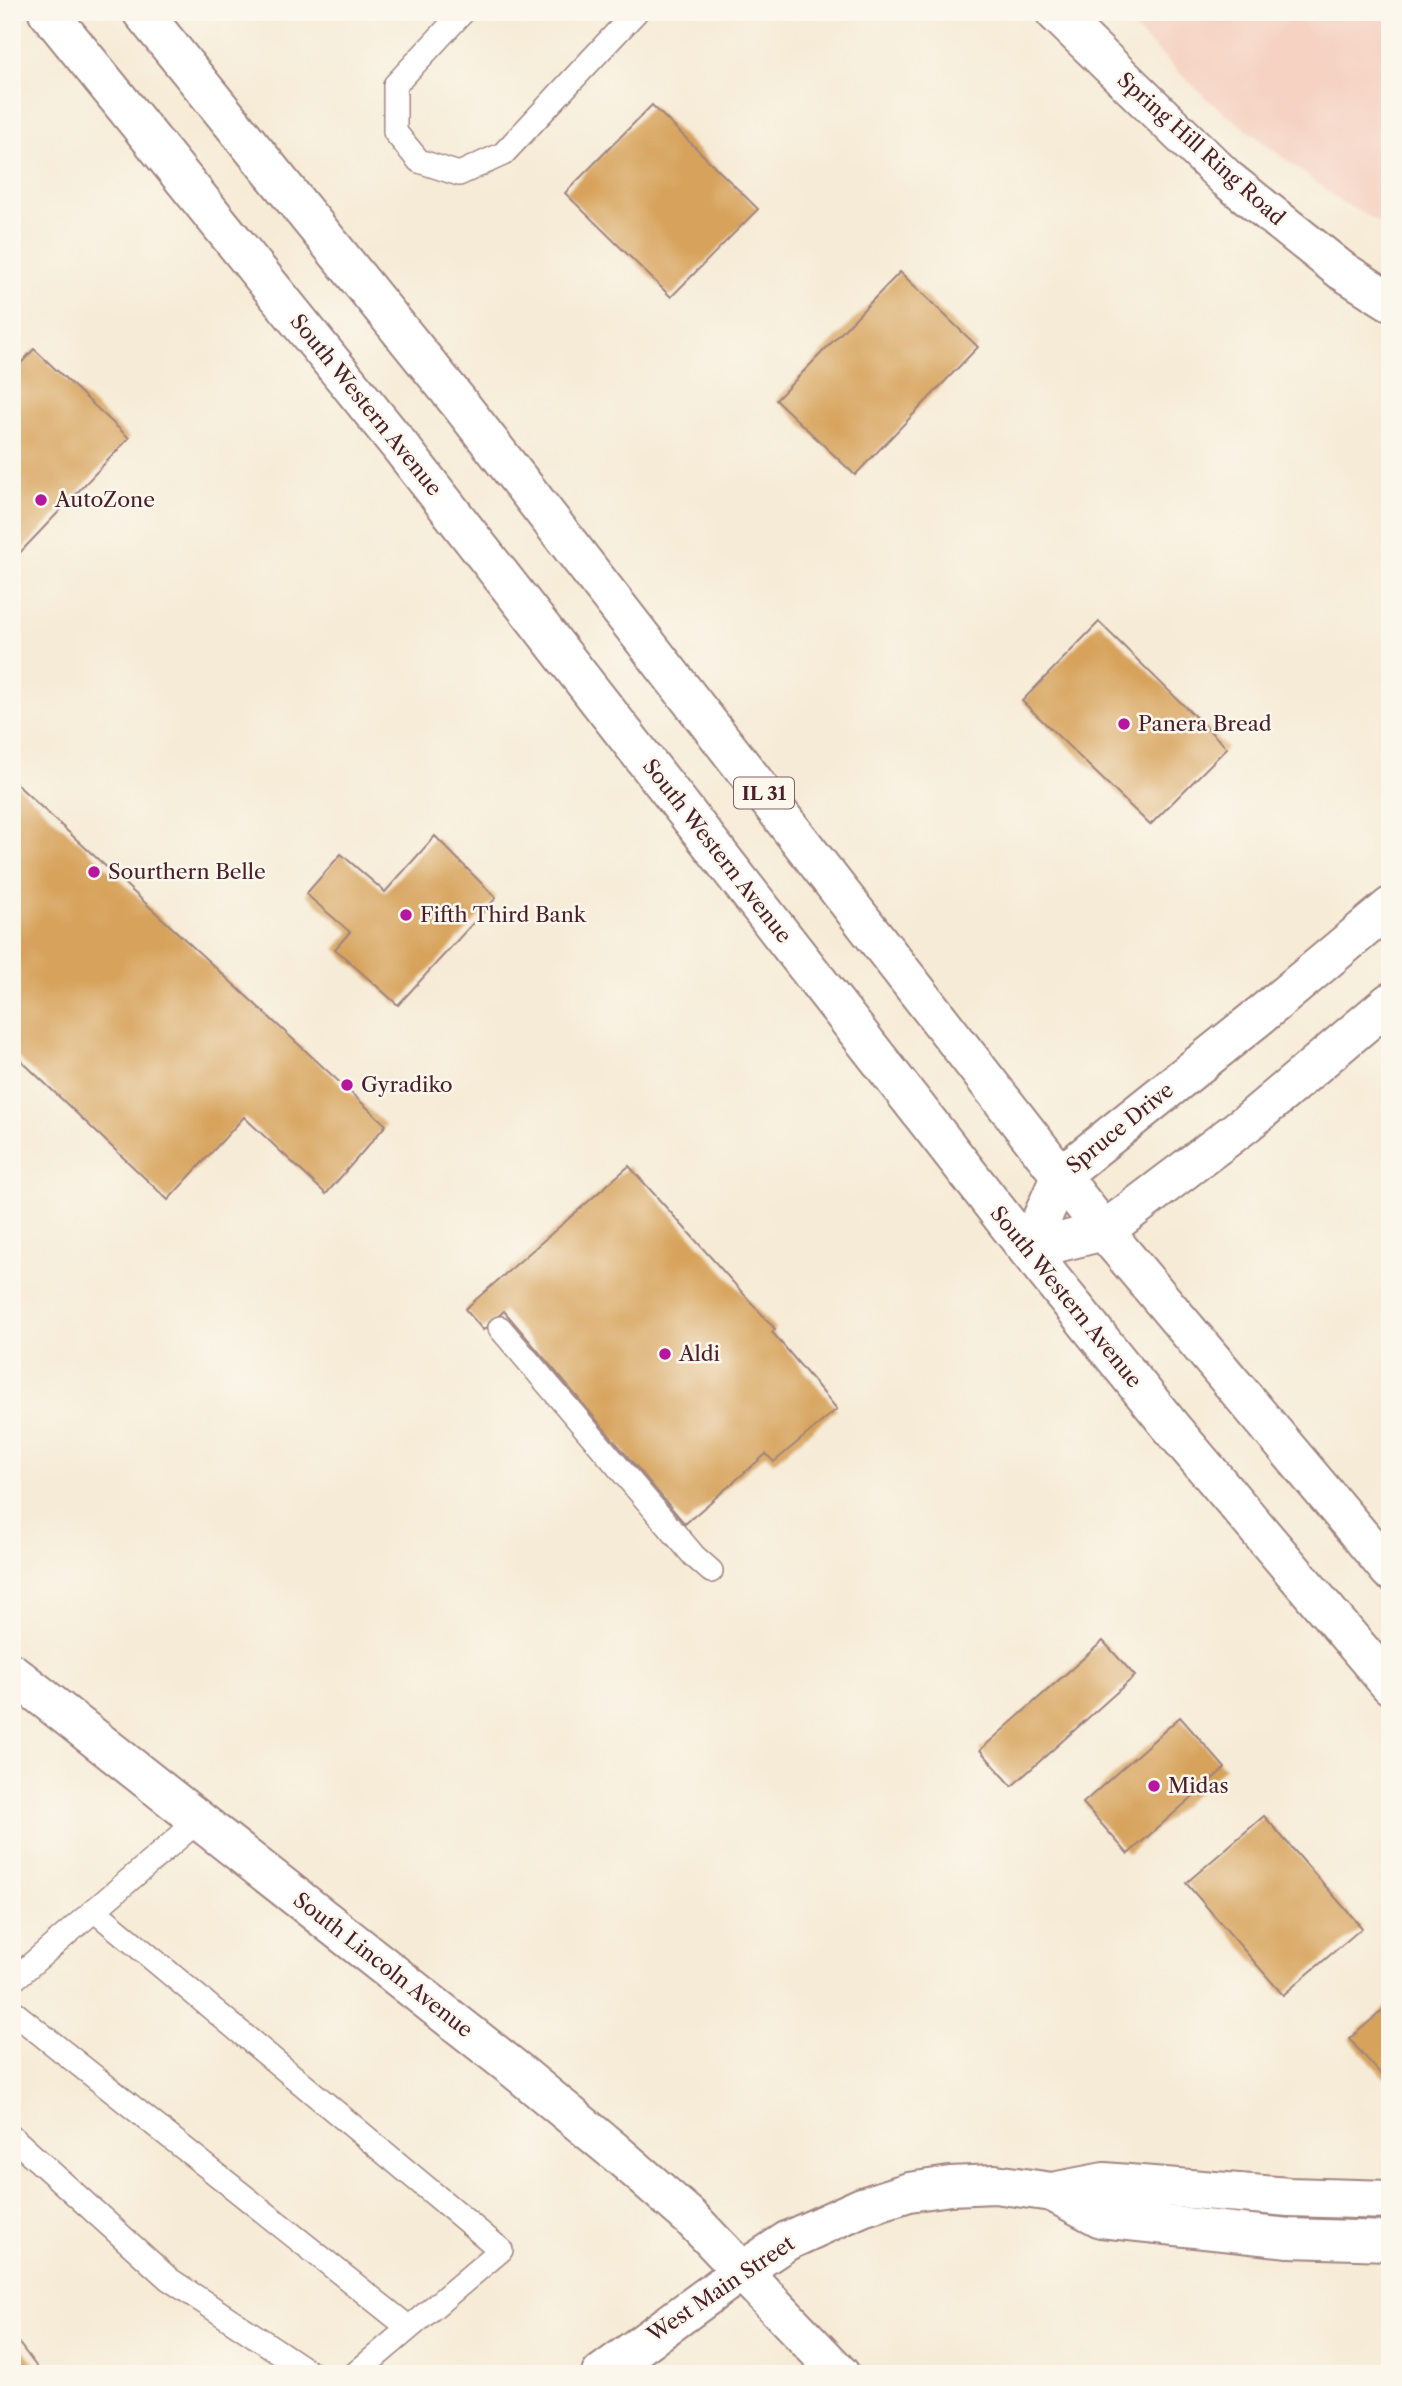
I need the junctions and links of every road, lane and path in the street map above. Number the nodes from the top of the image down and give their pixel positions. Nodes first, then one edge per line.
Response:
1 (48, 12) edge
2 (142, 12) edge
3 (463, 12) edge
4 (636, 12) edge
5 (1055, 12) edge
6 (1390, 301) edge
7 (1390, 907) edge
8 (1390, 1002) edge
9 (1061, 1175) junction
10 (1104, 1231) junction
11 (1028, 1250) junction
12 (499, 1328) dead end
13 (1390, 1571) edge
14 (711, 1572) dead end
15 (12, 1673) edge
16 (1390, 1685) edge
17 (199, 1820) junction
18 (94, 1910) junction
19 (12, 1981) edge
20 (12, 2011) edge
21 (12, 2137) edge
22 (1052, 2192) junction
23 (1390, 2200) edge
24 (1390, 2241) edge
25 (743, 2270) junction
26 (408, 2327) junction
27 (312, 2374) edge
28 (355, 2374) edge
29 (601, 2374) edge
30 (841, 2374) edge

1 - 11 main road, South Western Avenue
2 - 9 main road, IL 31
3 - 4 lane
5 - 6 main road, Spring Hill Ring Road
7 - 9 main road, Spruce Drive
8 - 10 main road
9 - 10 main road, IL 31
9 - 11 main road, Spruce Drive
10 - 11 main road
10 - 13 main road, IL 31
11 - 16 main road, South Western Avenue
12 - 14 lane
15 - 17 main road, South Lincoln Avenue
17 - 18 lane
17 - 25 main road, South Lincoln Avenue
18 - 19 lane
18 - 26 lane
20 - 26 lane
21 - 27 lane
22 - 23 main road, West Main Street
22 - 24 main road, West Main Street
22 - 25 main road, West Main Street
25 - 29 main road, West Main Street
25 - 30 main road, South Lincoln Avenue
26 - 28 lane

